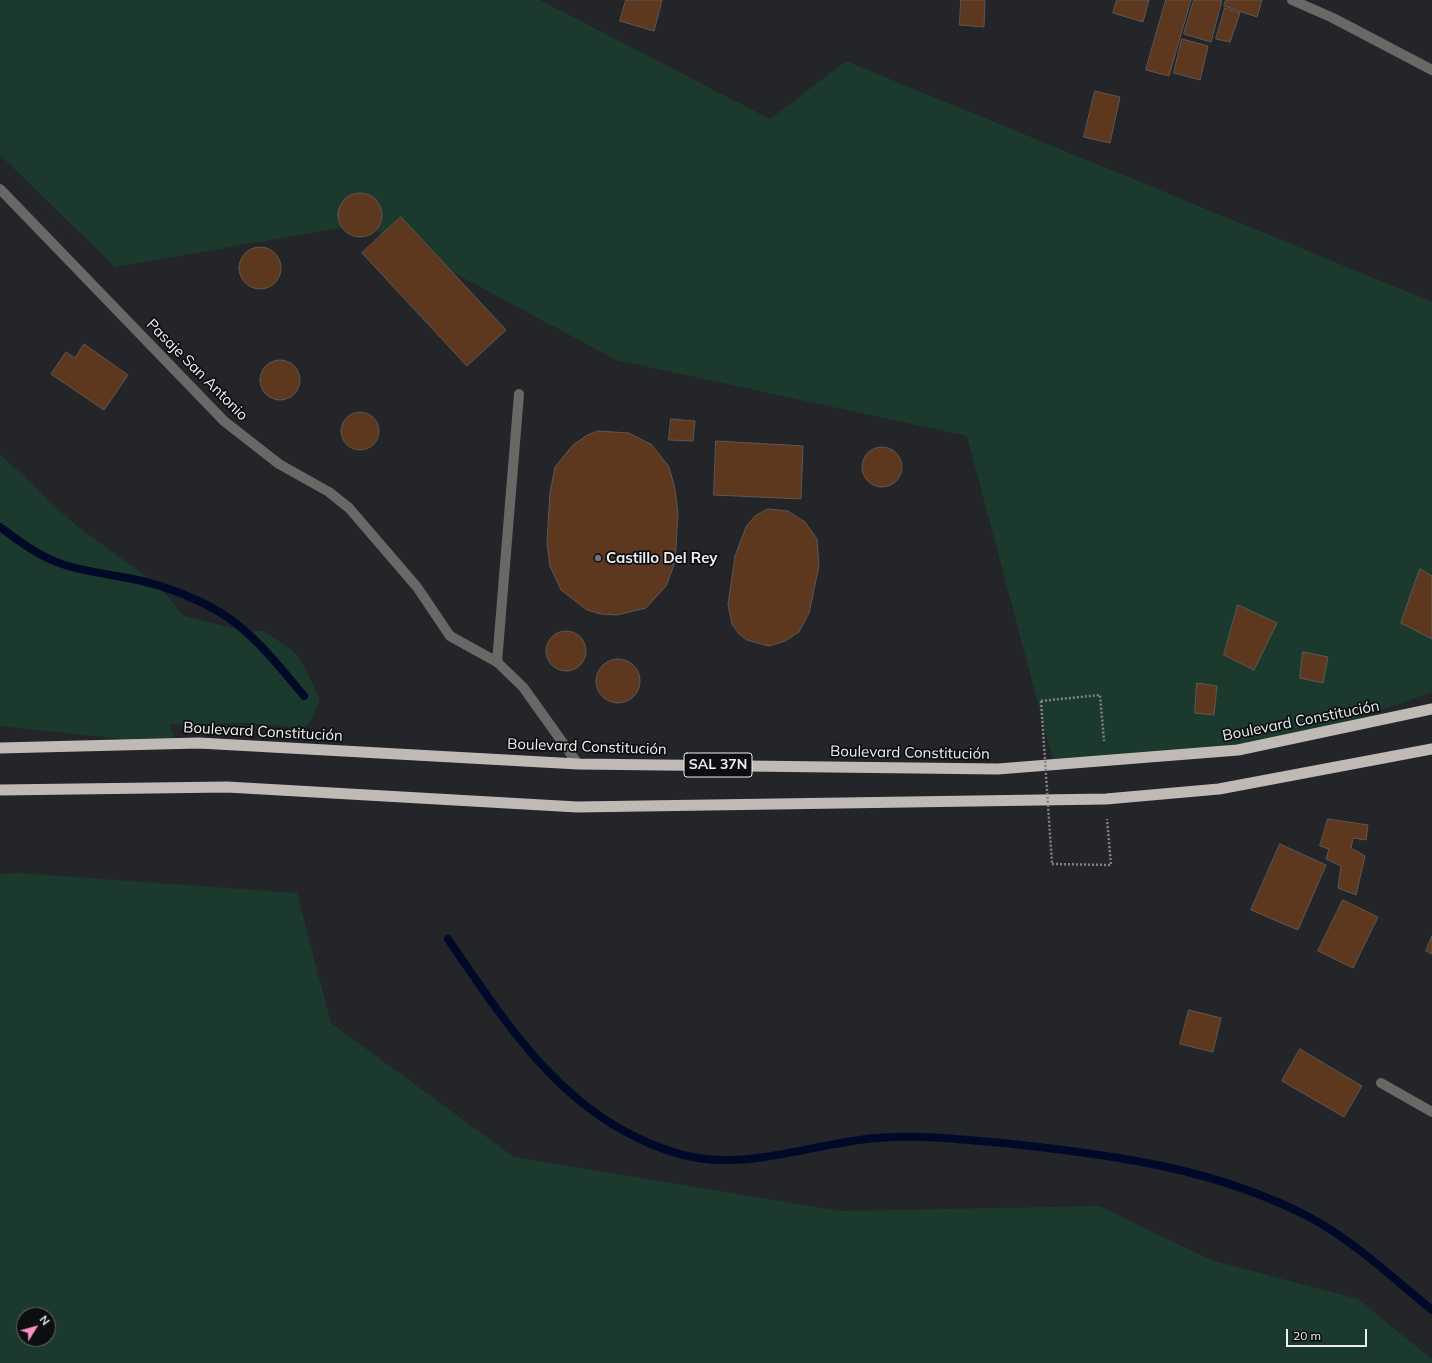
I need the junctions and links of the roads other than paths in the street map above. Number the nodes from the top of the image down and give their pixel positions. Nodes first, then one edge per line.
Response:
1 (1292, 0) edge
2 (1432, 70) edge
3 (0, 189) edge
4 (519, 394) dead end
5 (497, 662) junction
6 (1432, 709) edge
7 (0, 748) edge
8 (1432, 749) edge
9 (578, 764) junction
10 (0, 790) edge
11 (1381, 1084) dead end
12 (1432, 1112) edge

1 - 2 street
3 - 5 street, Pasaje San Antonio
4 - 5 street
5 - 9 street, Pasaje San Antonio
6 - 9 highway, Boulevard Constitución / SAL 37N
7 - 9 highway, Boulevard Constitución / SAL 37N
8 - 10 highway
11 - 12 street

